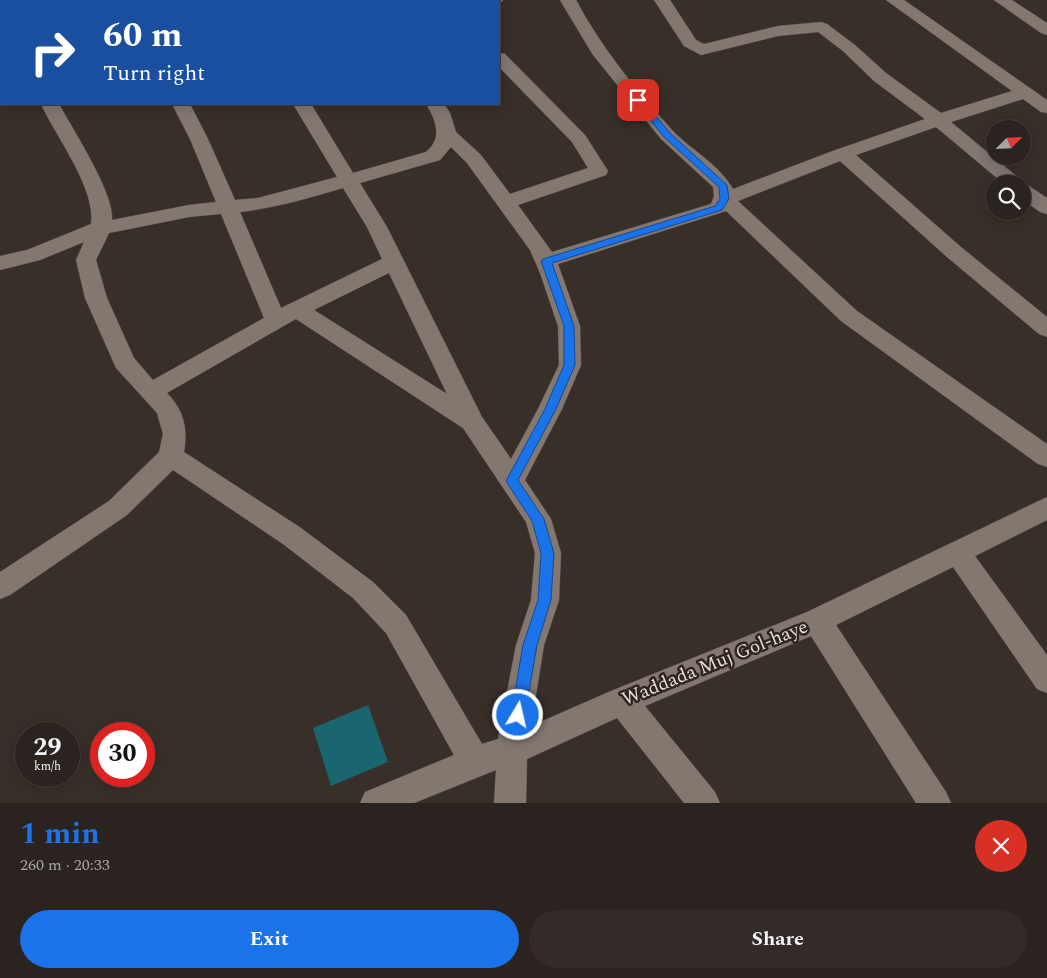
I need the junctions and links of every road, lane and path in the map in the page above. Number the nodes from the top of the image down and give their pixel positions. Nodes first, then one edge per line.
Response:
1 (568, 0) edge
2 (662, 0) edge
3 (894, 0) edge
4 (1002, 0) edge
5 (1047, 30) edge
6 (500, 59) edge
7 (1024, 93) junction
8 (51, 105) edge
9 (182, 105) edge
10 (303, 105) edge
11 (436, 105) edge
12 (1047, 108) edge
13 (937, 119) junction
14 (448, 134) junction
15 (844, 154) junction
16 (1005, 175) edge
17 (350, 180) junction
18 (1031, 196) edge
19 (725, 199) junction
20 (506, 202) junction
21 (228, 207) junction
22 (1047, 208) edge
23 (101, 228) junction
24 (546, 261) junction
25 (394, 262) junction
26 (0, 263) edge
27 (297, 309) junction
28 (276, 321) junction
29 (1047, 329) edge
30 (150, 392) junction
31 (472, 422) junction
32 (171, 456) junction
33 (1047, 457) edge
34 (512, 481) junction
35 (1047, 508) edge
36 (958, 553) junction
37 (0, 587) edge
38 (817, 621) junction
39 (1047, 679) edge
40 (622, 701) junction
41 (512, 750) junction
42 (475, 762) junction
43 (376, 803) edge
44 (510, 803) edge
45 (704, 803) edge
46 (935, 803) edge

1 - 19 street
2 - 13 street
3 - 7 street
4 - 5 street
6 - 20 street
7 - 12 street
7 - 13 street
8 - 23 street
9 - 21 street
10 - 17 street
11 - 14 street
13 - 15 street
13 - 16 street
14 - 17 street
14 - 20 street
15 - 19 street
15 - 29 street
17 - 21 street
17 - 25 street
18 - 22 street
19 - 24 street
19 - 33 street
20 - 24 street
21 - 23 street
21 - 28 street
23 - 26 street
23 - 30 street
24 - 34 street
25 - 27 street
25 - 31 street
27 - 28 street
27 - 31 street
28 - 30 street
30 - 32 street
31 - 34 street
32 - 37 street
32 - 42 street
34 - 41 street
35 - 36 street, Waddada Muj Gol-haye
36 - 38 street, Waddada Muj Gol-haye
36 - 39 street
38 - 40 street, Waddada Muj Gol-haye
38 - 46 street
40 - 41 street, Waddada Muj Gol-haye
40 - 45 street
41 - 42 street, Waddada Muj Gol-haye
41 - 44 street
42 - 43 street, Waddada Muj Gol-haye

